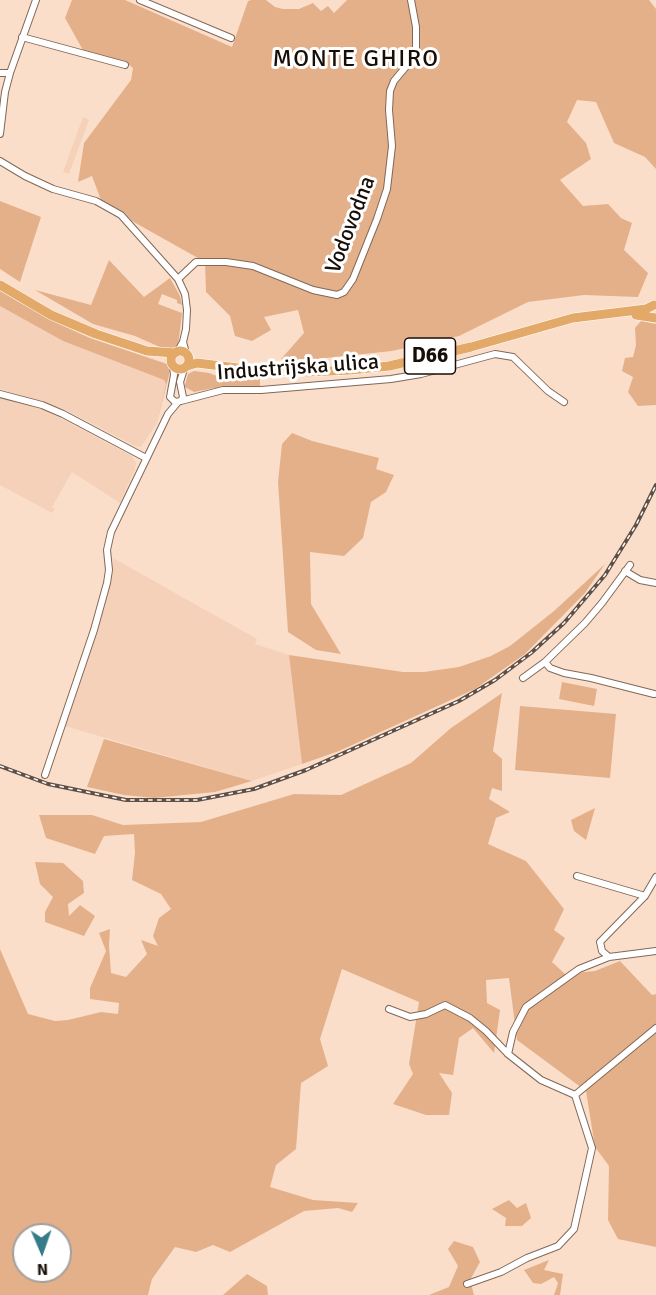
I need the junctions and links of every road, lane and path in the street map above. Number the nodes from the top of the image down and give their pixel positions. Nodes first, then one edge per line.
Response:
1 (36, 0) edge
2 (140, 0) edge
3 (411, 0) edge
4 (22, 38) junction
5 (231, 38) dead end
6 (125, 65) dead end
7 (0, 73) edge
8 (10, 73) junction
9 (2, 106) edge
10 (0, 134) edge
11 (0, 161) edge
12 (178, 279) junction
13 (0, 285) edge
14 (655, 304) edge
15 (619, 313) junction
16 (656, 317) edge
17 (147, 351) junction
18 (185, 359) junction
19 (172, 365) junction
20 (183, 393) junction
21 (0, 394) edge
22 (195, 396) junction
23 (170, 397) junction
24 (179, 401) junction
25 (564, 402) dead end
26 (168, 414) junction
27 (146, 458) junction
28 (630, 564) dead end
29 (625, 571) junction
30 (656, 583) edge
31 (545, 662) junction
32 (523, 678) dead end
33 (654, 694) dead end
34 (45, 775) dead end
35 (577, 876) dead end
36 (656, 877) edge
37 (645, 896) junction
38 (656, 951) edge
39 (609, 957) junction
40 (389, 1009) dead end
41 (656, 1028) edge
42 (508, 1053) junction
43 (574, 1095) junction
44 (467, 1284) dead end

1 - 4 street
2 - 5 street
3 - 12 street, Vodovodna
4 - 6 street
4 - 8 street
7 - 8 street
8 - 9 street
9 - 10 street
11 - 12 street
12 - 18 street
13 - 17 main road, D66
14 - 15 main road, D66
14 - 16 main road, D66
15 - 16 main road, D66
15 - 18 main road, D66
17 - 18 main road, D66
17 - 19 main road, D66
18 - 19 main road, D66
18 - 19 main road
18 - 20 street
19 - 23 street
20 - 22 street, Industrijska ulica
20 - 24 street
21 - 27 street
22 - 24 street, Industrijska ulica
22 - 25 street, Industrijska ulica
23 - 24 street
23 - 26 street
24 - 26 street
26 - 27 street
27 - 34 street
28 - 29 street
29 - 30 street
29 - 31 street
31 - 32 street
31 - 33 street
35 - 37 street
36 - 37 street
37 - 39 street
38 - 39 street
39 - 42 street
40 - 42 street
41 - 43 street
42 - 43 street
43 - 44 street

